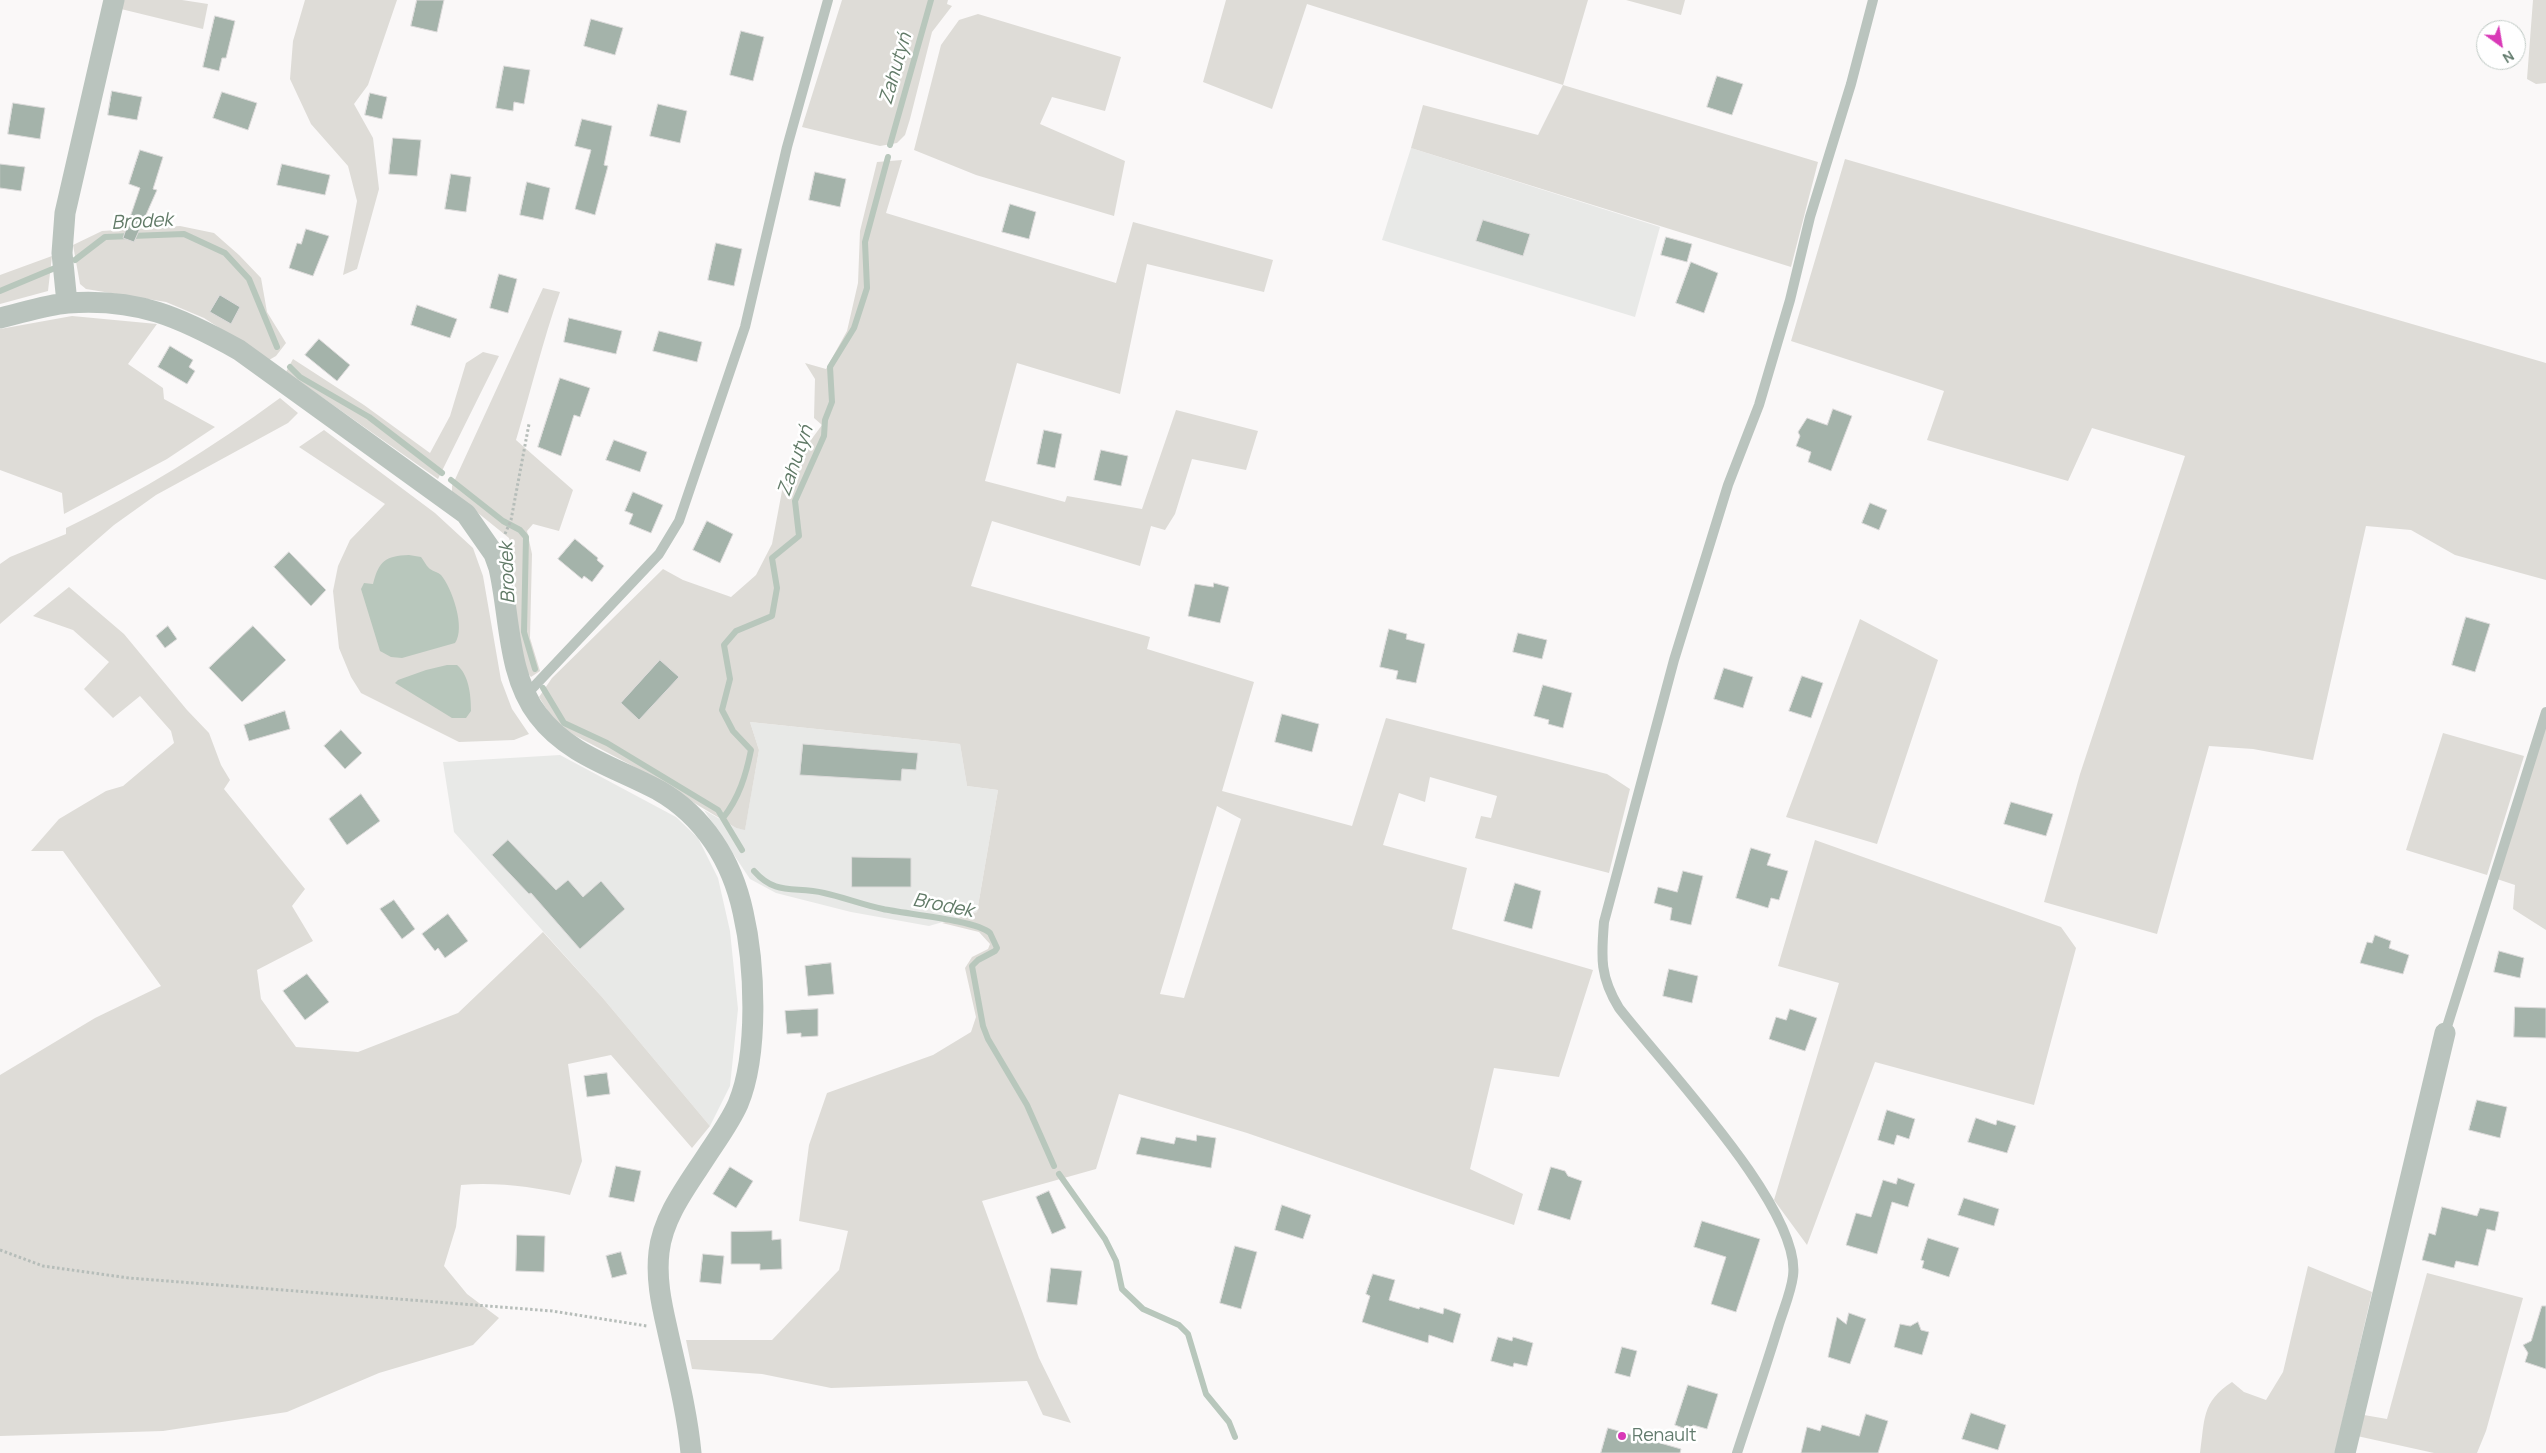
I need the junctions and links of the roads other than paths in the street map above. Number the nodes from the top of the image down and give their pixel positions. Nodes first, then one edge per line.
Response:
1 (114, 0) edge
2 (828, 0) edge
3 (1873, 0) edge
4 (67, 303) junction
5 (0, 318) edge
6 (526, 695) junction
7 (2546, 712) edge
8 (2445, 1033) joint
9 (691, 1453) edge
10 (1737, 1453) edge
11 (2345, 1453) edge

1 - 4 street
2 - 6 lane
3 - 10 lane
4 - 5 street
4 - 6 street
6 - 9 street
7 - 8 lane
8 - 11 street

